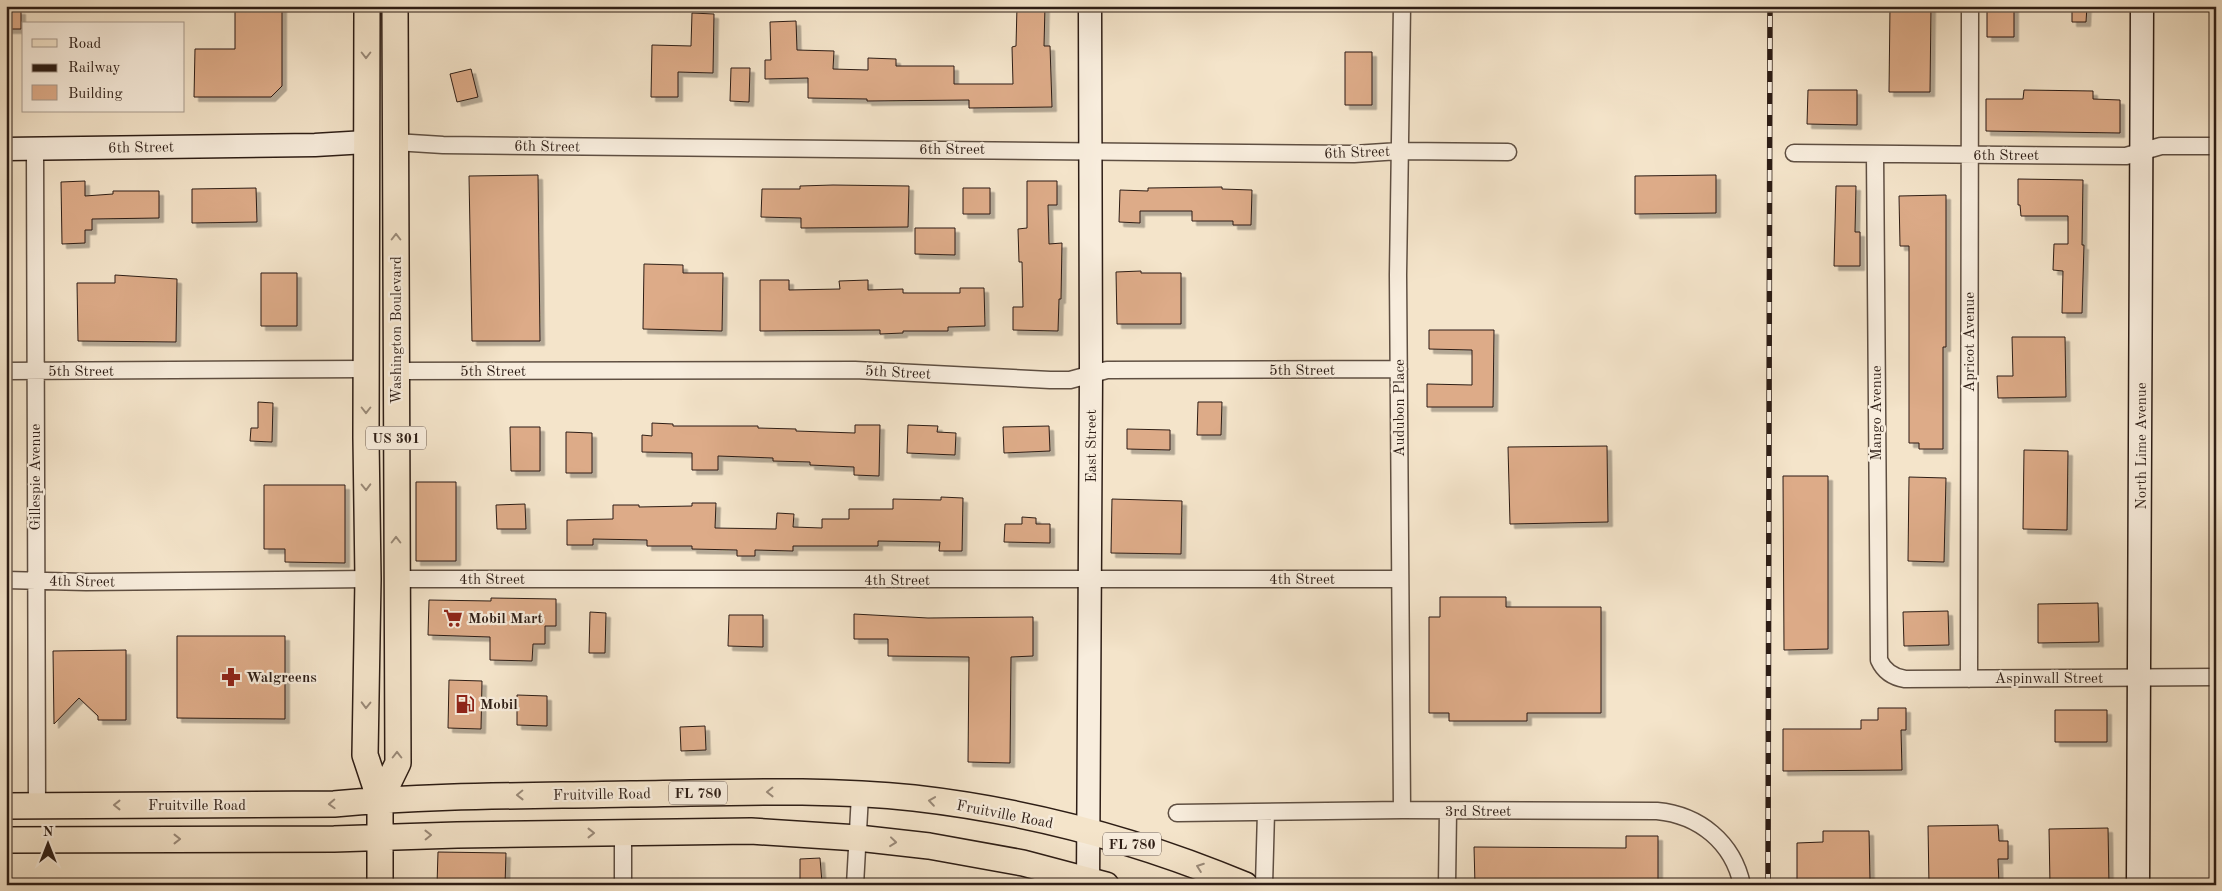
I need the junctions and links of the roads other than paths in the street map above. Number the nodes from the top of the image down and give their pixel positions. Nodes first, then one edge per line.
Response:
1 (367, 6) edge
2 (395, 6) edge
3 (1090, 6) edge
4 (1402, 6) edge
5 (1970, 6) edge
6 (2142, 6) edge
7 (366, 142) junction
8 (396, 142) junction
9 (2216, 146) edge
10 (6, 148) edge
11 (35, 148) junction
12 (1090, 151) junction
13 (1398, 151) junction
14 (2142, 151) junction
15 (1508, 152) dead end
16 (1794, 153) dead end
17 (1875, 154) junction
18 (1969, 155) junction
19 (366, 188) junction
20 (366, 369) junction
21 (1398, 369) junction
22 (6, 371) edge
23 (36, 371) junction
24 (396, 371) junction
25 (1091, 374) junction
26 (368, 579) junction
27 (396, 579) junction
28 (1399, 579) junction
29 (6, 580) edge
30 (35, 580) junction
31 (1090, 580) junction
32 (1885, 670) joint
33 (2216, 677) edge
34 (1969, 678) junction
35 (2140, 678) junction
36 (860, 795) junction
37 (380, 800) junction
38 (6, 806) edge
39 (36, 806) junction
40 (1402, 810) junction
41 (1448, 811) junction
42 (1266, 812) junction
43 (1177, 813) dead end
44 (1088, 832) junction
45 (623, 833) junction
46 (380, 837) junction
47 (858, 838) junction
48 (6, 840) edge
49 (1094, 883) edge
50 (380, 885) edge
51 (623, 885) edge
52 (855, 885) edge
53 (1245, 885) edge
54 (1264, 885) edge
55 (1447, 885) edge
56 (1742, 885) edge
57 (2138, 885) edge

1 -> 7 main road, Washington Boulevard / US 301
2 - 8 main road, Washington Boulevard / US 301
3 - 12 street, East Street
4 - 13 street, Audubon Place
5 - 18 street, Apricot Avenue
6 - 14 street, North Lime Avenue
7 - 11 street, 6th Street
7 - 19 main road, Washington Boulevard / US 301
8 - 12 street, 6th Street
24 -> 8 main road, Washington Boulevard / US 301
9 - 14 street, 6th Street
10 - 11 street, 6th Street
11 - 23 street, Gillespie Avenue
12 - 13 street, 6th Street
12 - 25 street, East Street
13 - 15 street, 6th Street
13 - 21 street, Audubon Place
14 - 18 street, 6th Street
14 - 35 street, North Lime Avenue
16 - 17 street, 6th Street
17 - 18 street, 6th Street
17 - 32 street, Mango Avenue
18 - 34 street, Apricot Avenue
19 - 20 main road, Washington Boulevard / US 301
19 - 24 main road
20 - 23 street, 5th Street
20 -> 26 main road, Washington Boulevard / US 301
21 - 25 street, 5th Street
21 - 28 street, Audubon Place
22 - 23 street, 5th Street
23 - 30 street, Gillespie Avenue
24 - 25 street, 5th Street
27 -> 24 main road, Washington Boulevard / US 301
25 - 31 street, East Street
26 - 30 street, 4th Street
26 -> 37 main road, Washington Boulevard / US 301
27 - 31 street, 4th Street
37 -> 27 main road, Washington Boulevard / US 301
28 - 31 street, 4th Street
28 - 40 street, Audubon Place
29 - 30 street, 4th Street
30 - 39 street, Gillespie Avenue
31 - 44 street, East Street
32 - 34 street, Aspinwall Street
33 - 35 street, Aspinwall Street
34 - 35 street, Aspinwall Street
35 - 57 street, North Lime Avenue
36 -> 37 main road, Fruitville Road / FL 780
44 -> 36 main road, Fruitville Road / FL 780
36 - 47 street
37 -> 39 main road, Fruitville Road
37 - 46 main road, Washington Boulevard / US 301
38 - 39 main road, Fruitville Road
40 - 41 street, 3rd Street
40 - 42 street, 3rd Street
41 - 55 street
41 - 56 street, 3rd Street
42 - 43 street, 3rd Street
42 - 54 street
44 - 49 street, East Street
53 -> 44 main road, Fruitville Road / FL 780
46 -> 45 main road
45 - 47 main road
45 - 51 street
48 -> 46 main road
46 - 50 main road, Washington Boulevard / US 301
47 -> 49 main road
47 - 52 street

